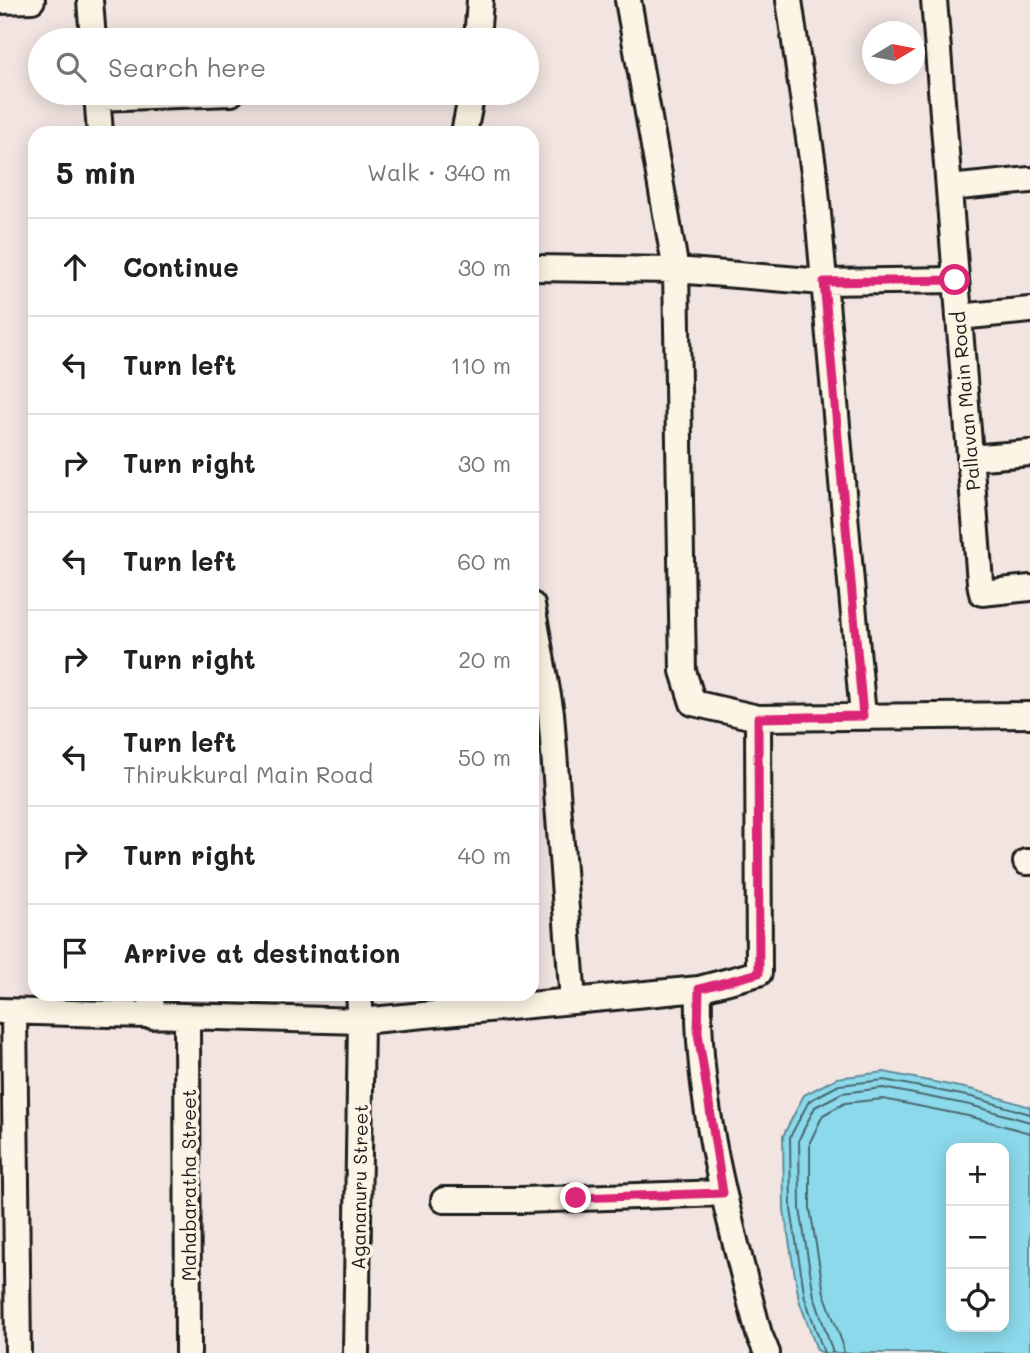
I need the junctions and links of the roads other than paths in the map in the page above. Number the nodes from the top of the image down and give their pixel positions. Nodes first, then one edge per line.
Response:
1 (32, 0) edge
2 (90, 0) edge
3 (480, 0) edge
4 (628, 0) edge
5 (789, 0) edge
6 (934, 0) edge
7 (0, 1) edge
8 (92, 28) edge
9 (478, 28) edge
10 (98, 105) edge
11 (470, 105) edge
12 (99, 126) edge
13 (465, 126) edge
14 (1030, 180) edge
15 (949, 188) junction
16 (539, 268) edge
17 (676, 270) junction
18 (955, 280) junction
19 (824, 282) junction
20 (1030, 310) edge
21 (959, 317) junction
22 (1030, 453) edge
23 (970, 458) junction
24 (1030, 588) edge
25 (539, 645) edge
26 (1030, 715) edge
27 (863, 716) junction
28 (758, 718) junction
29 (699, 989) junction
30 (360, 1001) edge
31 (573, 1001) junction
32 (152, 1005) edge
33 (7, 1012) edge
34 (187, 1017) junction
35 (361, 1021) junction
36 (723, 1193) junction
37 (444, 1200) dead end
38 (18, 1353) edge
39 (188, 1353) edge
40 (356, 1353) edge
41 (767, 1353) edge

1 - 7 street
2 - 8 street
3 - 9 street
4 - 17 street
5 - 19 street
6 - 15 street, Pallavan Main Road
10 - 12 street
11 - 13 street
14 - 15 street
15 - 18 street, Pallavan Main Road
16 - 17 street
17 - 19 street
17 - 28 street
18 - 19 street
18 - 21 street, Pallavan Main Road
19 - 27 street
20 - 21 street
21 - 23 street, Pallavan Main Road
22 - 23 street
23 - 24 street, Pallavan Main Road
25 - 31 street
26 - 27 street
27 - 28 street
28 - 29 street
29 - 31 street
29 - 36 street
30 - 35 street, Agananuru Street
31 - 35 street
32 - 33 street
32 - 34 street
33 - 38 street
34 - 35 street
34 - 39 street, Mahabaratha Street
35 - 40 street, Agananuru Street
36 - 37 street
36 - 41 street

